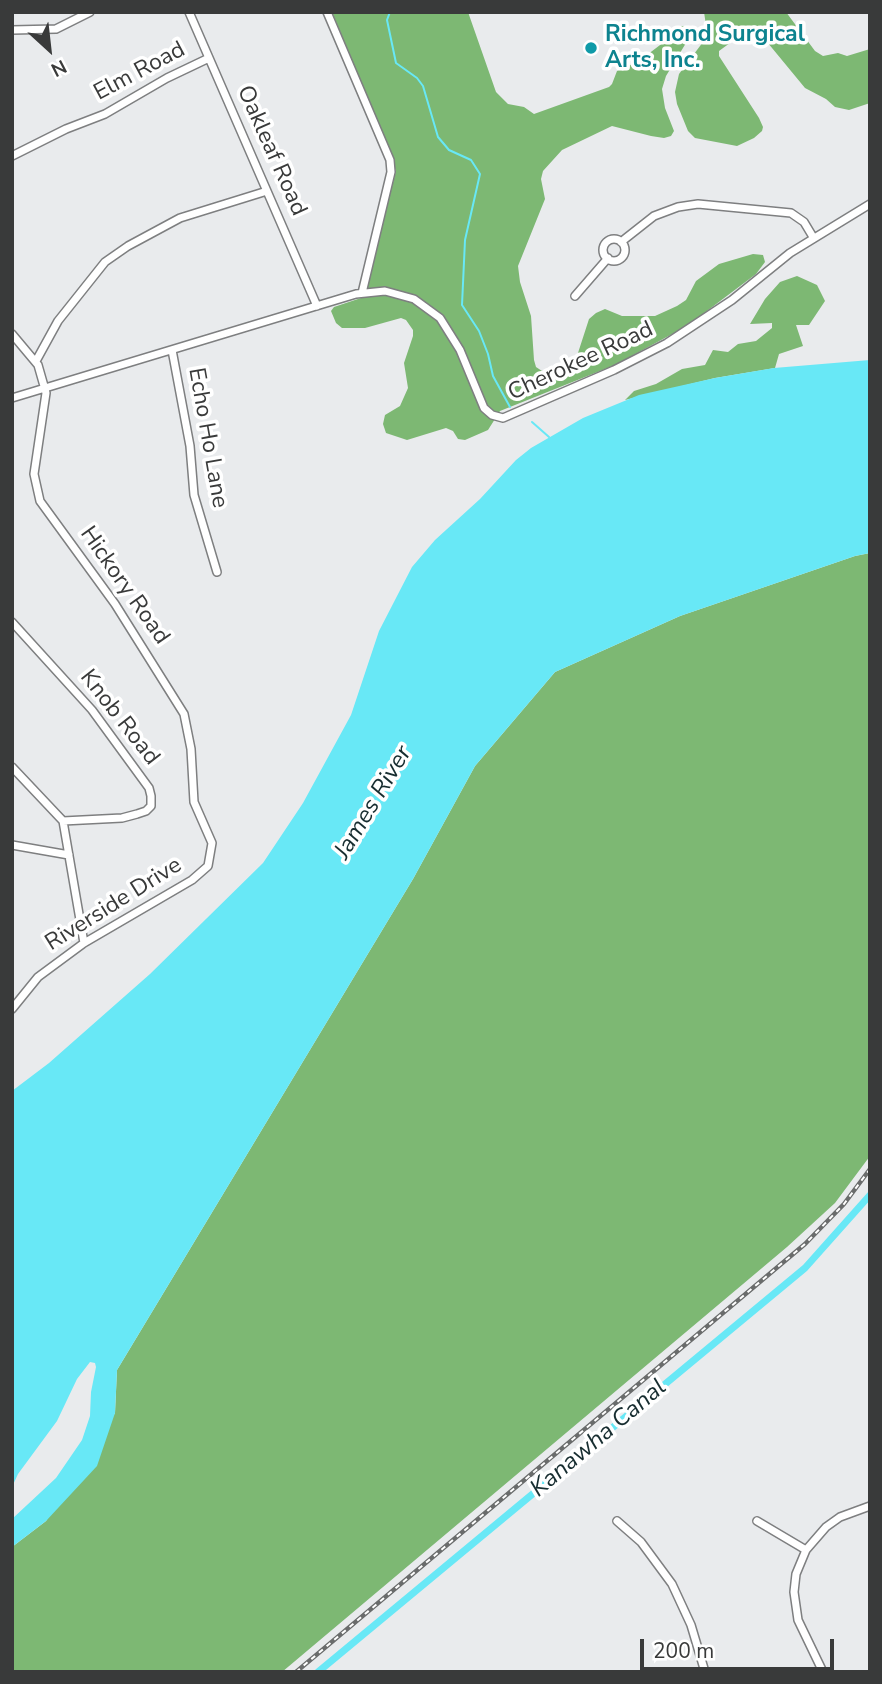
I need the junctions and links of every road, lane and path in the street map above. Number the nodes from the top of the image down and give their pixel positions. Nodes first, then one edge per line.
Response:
1 (90, 12) edge
2 (189, 12) edge
3 (327, 12) edge
4 (12, 30) edge
5 (209, 58) junction
6 (12, 156) edge
7 (267, 191) junction
8 (870, 204) edge
9 (813, 237) junction
10 (621, 242) junction
11 (608, 258) junction
12 (362, 293) junction
13 (576, 296) dead end
14 (317, 306) junction
15 (12, 334) edge
16 (172, 351) junction
17 (36, 361) junction
18 (45, 388) junction
19 (12, 398) edge
20 (217, 572) dead end
21 (12, 622) edge
22 (12, 767) edge
23 (63, 821) junction
24 (12, 845) edge
25 (69, 855) junction
26 (208, 866) joint
27 (84, 943) junction
28 (12, 1009) edge
29 (870, 1506) edge
30 (617, 1521) dead end
31 (757, 1521) dead end
32 (806, 1550) junction
33 (705, 1672) edge
34 (823, 1672) edge

1 - 4 street
2 - 5 street, Oakleaf Road
3 - 12 street
5 - 6 street, Elm Road
5 - 7 street, Oakleaf Road
7 - 14 street, Oakleaf Road
7 - 17 street
8 - 9 street, Cherokee Road
9 - 10 street
9 - 12 street, Cherokee Road
10 - 11 street
10 - 11 street
11 - 13 street
12 - 14 street, Cherokee Road
14 - 16 street, Cherokee Road
15 - 17 street, Hickory Road
16 - 18 street, Cherokee Road
16 - 20 street, Echo Ho Lane
17 - 18 street, Hickory Road
18 - 19 street, Cherokee Road
18 - 26 street, Hickory Road
21 - 23 street, Knob Road
22 - 23 street
23 - 25 street
24 - 25 street
25 - 27 street
26 - 27 street, Riverside Drive
27 - 28 street, Riverside Drive
29 - 32 street
30 - 33 street
31 - 32 street
32 - 34 street

